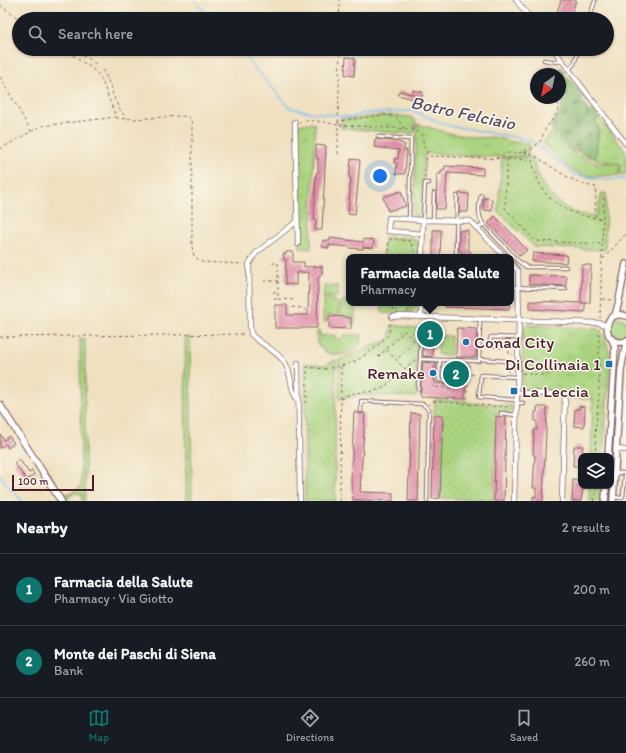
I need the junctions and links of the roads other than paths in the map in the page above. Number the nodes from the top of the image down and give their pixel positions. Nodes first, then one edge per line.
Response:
1 (516, 0) edge
2 (595, 1) edge
3 (525, 12) edge
4 (591, 12) edge
5 (558, 56) edge
6 (577, 56) edge
7 (544, 60) dead end
8 (561, 60) junction
9 (567, 67) junction
10 (295, 122) road end
11 (378, 137) dead end
12 (626, 144) edge
13 (429, 183) dead end
14 (434, 193) dead end
15 (481, 195) dead end
16 (457, 196) dead end
17 (409, 219) junction
18 (423, 220) junction
19 (433, 220) junction
20 (456, 220) junction
21 (296, 222) junction
22 (483, 224) junction
23 (478, 229) junction
24 (423, 234) junction
25 (298, 244) dead end
26 (422, 254) edge
27 (457, 254) edge
28 (502, 254) edge
29 (511, 254) edge
30 (514, 257) edge
31 (517, 260) junction
32 (514, 264) edge
33 (626, 264) edge
34 (514, 267) edge
35 (566, 267) dead end
36 (514, 287) edge
37 (518, 288) junction
38 (566, 289) dead end
39 (421, 306) edge
40 (421, 316) junction
41 (615, 316) junction
42 (626, 316) edge
43 (392, 317) dead end
44 (480, 318) junction
45 (519, 320) junction
46 (606, 325) junction
47 (421, 333) dead end
48 (518, 338) junction
49 (612, 339) junction
50 (626, 342) edge
51 (518, 347) junction
52 (420, 359) junction
53 (479, 359) junction
54 (440, 360) junction
55 (448, 360) junction
56 (507, 361) road end
57 (298, 363) dead end
58 (517, 375) junction
59 (418, 389) dead end
60 (517, 393) junction
61 (299, 401) junction
62 (517, 401) junction
63 (524, 403) dead end
64 (0, 405) edge
65 (361, 411) dead end
66 (501, 415) dead end
67 (517, 415) junction
68 (616, 449) junction
69 (626, 450) edge
70 (608, 453) edge
71 (615, 473) junction
72 (625, 473) edge
73 (606, 489) edge
74 (625, 495) edge
75 (613, 499) edge
76 (61, 501) edge
77 (300, 501) edge
78 (427, 501) edge
79 (514, 501) edge
80 (562, 501) edge
81 (605, 501) edge

1 - 3 street
2 - 4 lane
5 - 8 street
6 - 9 lane
7 - 8 lane
8 - 9 street
9 - 12 street
10 - 21 street
11 - 17 lane
13 - 18 lane
14 - 19 lane
15 - 22 lane
16 - 20 lane
17 - 18 street
17 - 24 street
18 - 19 street
18 - 24 street
19 - 20 street
20 - 23 street
20 - 27 lane
21 - 25 street
21 - 61 street
22 - 23 lane
22 - 29 lane
23 - 28 street
24 - 26 street
30 - 31 lane
31 - 32 lane
31 - 35 lane
33 - 41 street
34 - 37 street
36 - 37 lane
37 - 38 lane
37 - 45 street
39 - 40 street
40 - 43 street
40 - 44 street
41 - 42 street
41 - 46 street
44 - 45 street
44 - 53 lane
45 - 46 street
45 - 48 street
46 - 49 street
47 - 52 lane
48 - 51 street
48 - 51 lane
49 - 50 street
49 - 70 street
50 - 68 street
51 - 58 street
52 - 54 lane
52 - 59 lane
53 - 55 lane
53 - 56 lane
54 - 55 lane
54 - 55 lane
57 - 61 street
58 - 60 street
58 - 62 lane
60 - 62 street
60 - 80 street
61 - 77 street
62 - 63 lane
62 - 67 street
64 - 76 main road
65 - 78 lane
66 - 67 lane
67 - 79 street
68 - 69 street
68 - 71 street
71 - 72 lane
71 - 75 street
72 - 74 lane
73 - 81 street
74 - 75 lane

